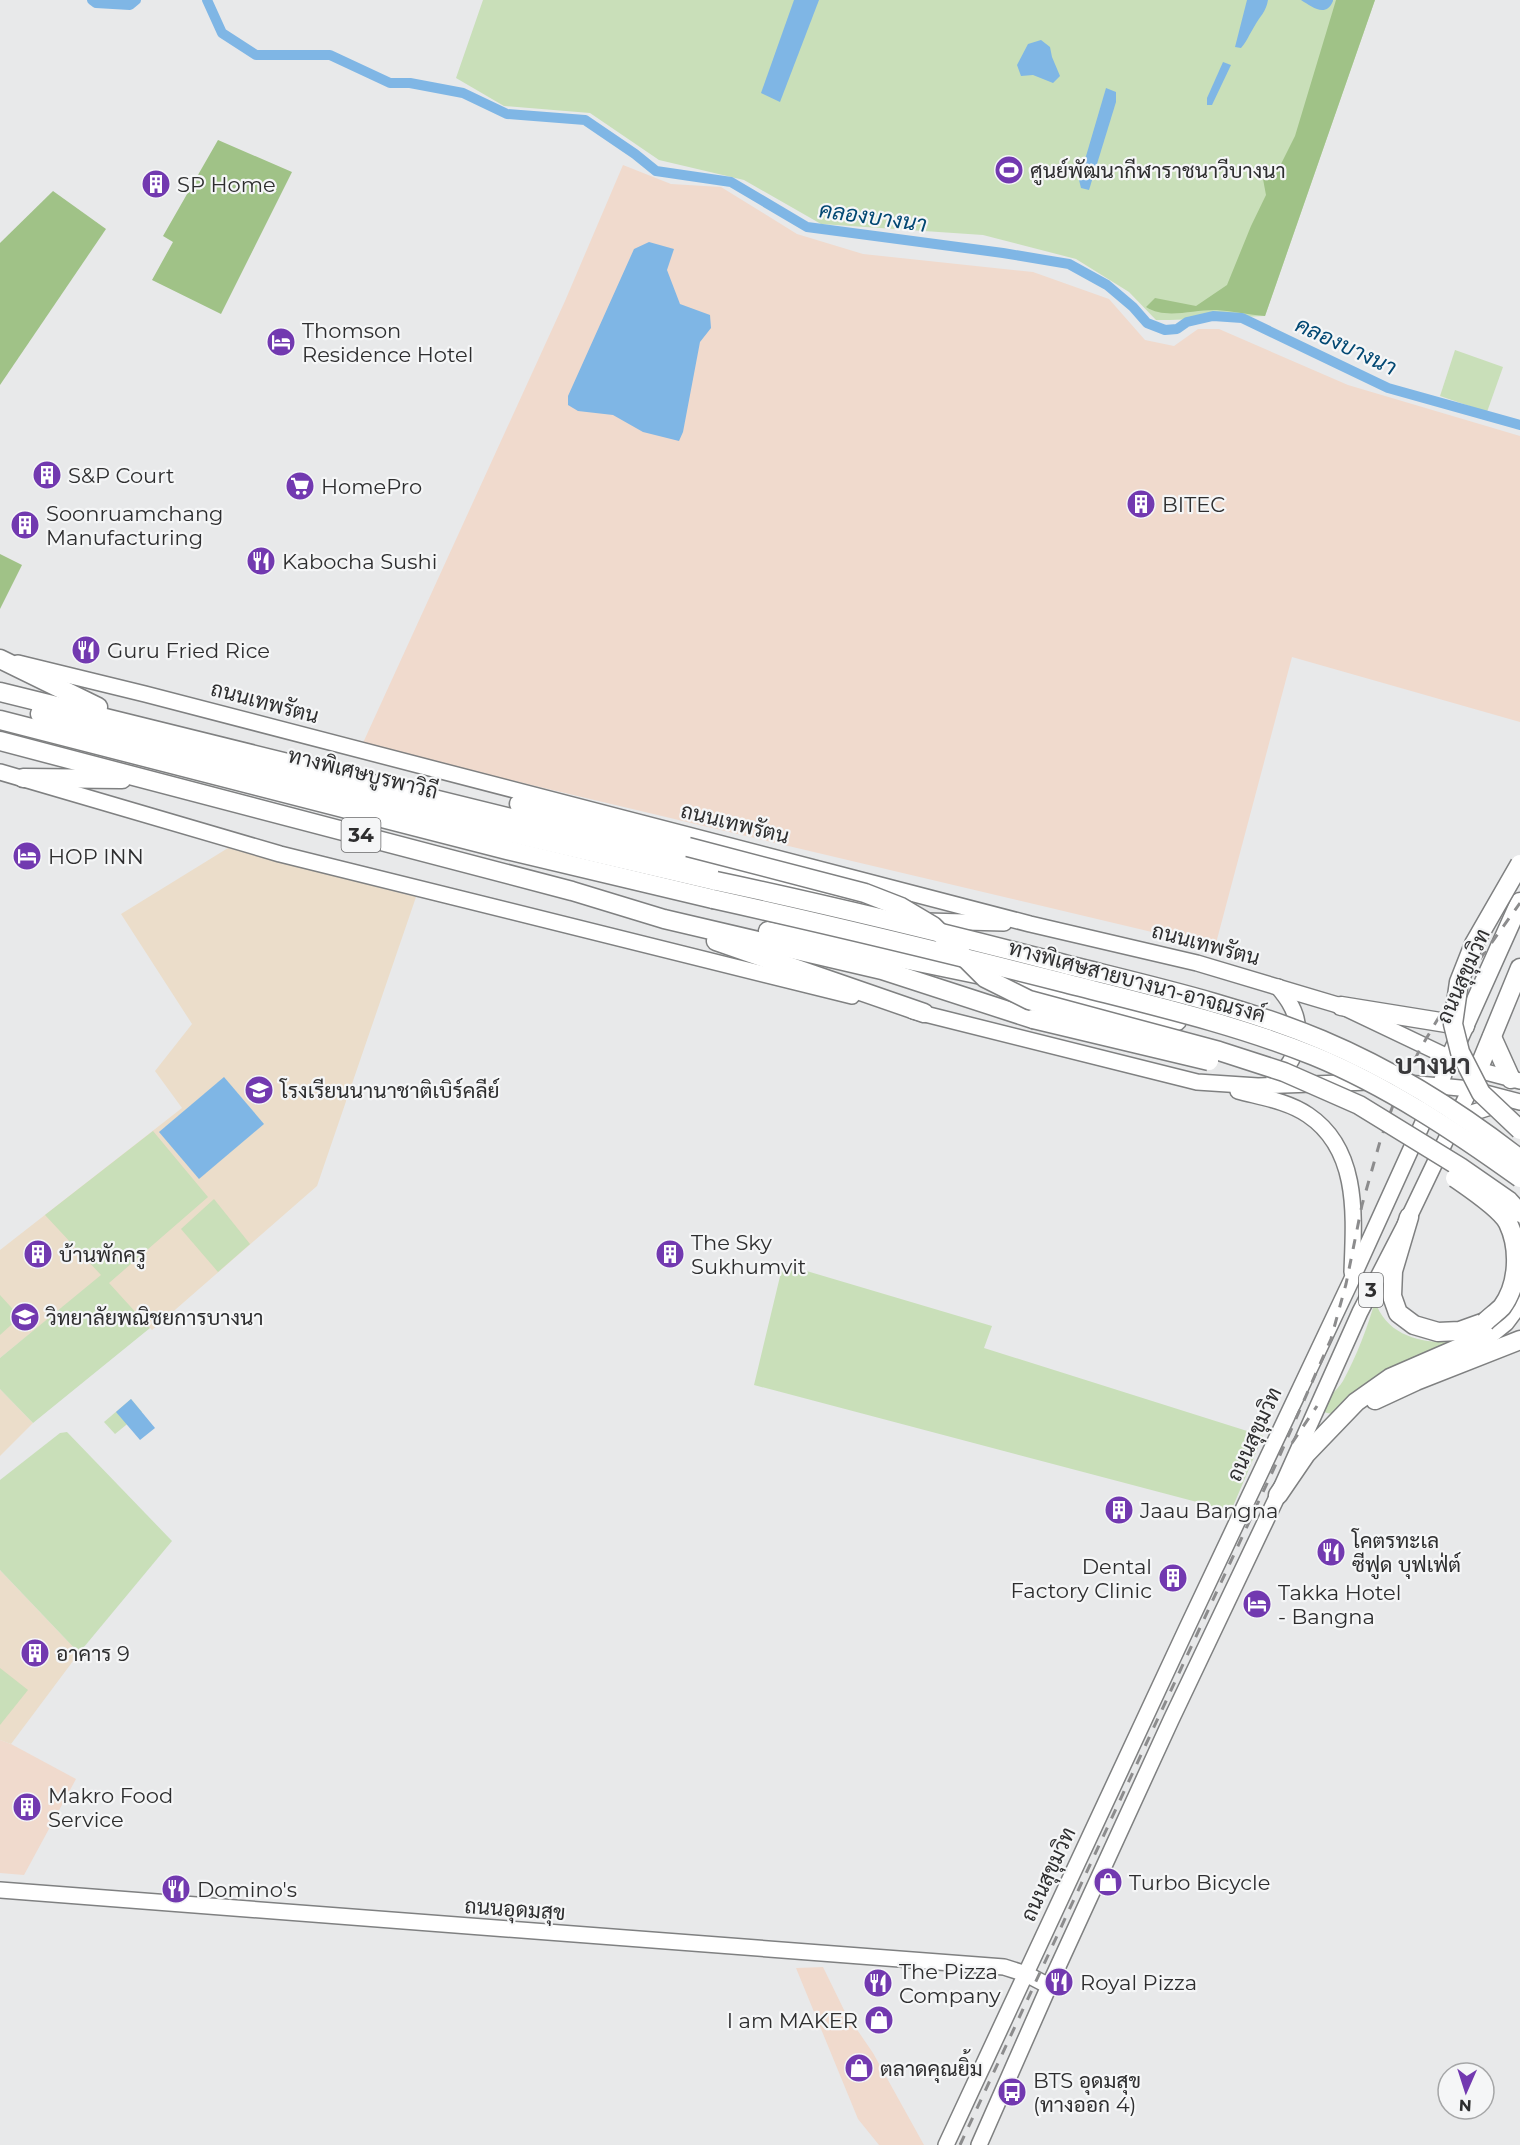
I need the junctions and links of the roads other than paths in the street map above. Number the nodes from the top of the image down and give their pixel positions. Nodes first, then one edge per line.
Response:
1 (0, 659) edge
2 (0, 692) edge
3 (0, 704) edge
4 (0, 720) edge
5 (130, 722) junction
6 (0, 741) edge
7 (0, 772) edge
8 (22, 778) junction
9 (150, 779) junction
10 (438, 799) junction
11 (519, 804) junction
12 (580, 806) junction
13 (1520, 864) edge
14 (716, 881) joint
15 (572, 891) junction
16 (713, 899) joint
17 (1520, 902) edge
18 (664, 919) junction
19 (927, 921) junction
20 (1030, 924) junction
21 (1520, 968) edge
22 (1278, 987) junction
23 (1341, 1006) junction
24 (924, 1013) junction
25 (1465, 1026) junction
26 (1492, 1037) junction
27 (1450, 1058) junction
28 (1479, 1070) junction
29 (1515, 1080) edge
30 (1197, 1082) junction
31 (1440, 1085) junction
32 (1258, 1086) junction
33 (1470, 1089) junction
34 (1516, 1101) edge
35 (1456, 1118) junction
36 (1520, 1130) edge
37 (1520, 1149) edge
38 (1520, 1159) edge
39 (1520, 1178) edge
40 (1520, 1186) edge
41 (1520, 1213) edge
42 (1409, 1217) junction
43 (1351, 1281) junction
44 (1520, 1302) edge
45 (1520, 1340) edge
46 (1336, 1423) junction
47 (1274, 1503) junction
48 (1149, 1712) junction
49 (1171, 1720) junction
50 (0, 1890) edge
51 (1026, 1974) junction
52 (1049, 1986) junction
53 (946, 2145) edge
54 (979, 2145) edge

1 - 5 highway
1 - 12 main road, ถนนเทพรัตน
2 - 5 highway
3 - 14 highway, ทางพิเศษบูรพาวิถี
4 - 16 highway, ทางพิเศษบูรพาวิถี
5 - 10 highway
6 - 9 highway, 34
7 - 8 main road, 34
8 - 9 highway
8 - 24 main road, 34
9 - 15 highway, 34
10 - 11 highway
10 - 19 highway
11 - 12 highway
11 - 41 highway, bridge
12 - 20 main road, ถนนเทพรัตน
13 - 36 highway, bridge
14 - 38 highway, ทางพิเศษสายบางนา-อาจณรงค์, bridge
15 - 18 highway
15 - 40 highway
16 - 39 highway, ทางพิเศษสายบางนา-อาจณรงค์, bridge
17 - 25 highway, ถนนสุขุมวิท / 3
18 - 24 highway
18 - 42 highway, bridge
19 - 20 main road
19 - 37 highway
20 - 22 main road, ถนนเทพรัตน
21 - 26 highway, 3
22 - 23 main road, ถนนเทพรัตน
22 - 32 main road
23 - 25 highway
23 - 27 main road, ถนนเทพรัตน
24 - 30 main road, 34
25 - 27 highway, ถนนสุขุมวิท / 3
26 - 28 highway, 3
26 - 29 highway
27 - 28 main road, ถนนเทพรัตน
27 - 31 main road, ถนนสุขุมวิท / 3
28 - 29 main road, ถนนเทพรัตน
28 - 33 main road, 3
30 - 32 main road, 34
30 - 43 main road
31 - 32 main road, 34
31 - 33 main road
31 - 43 main road, ถนนสุขุมวิท / 3
33 - 34 main road
33 - 35 main road, 3
34 - 35 main road
35 - 42 main road, 3
42 - 47 main road, 3
43 - 48 main road, ถนนสุขุมวิท / 3
44 - 46 highway
45 - 46 highway
46 - 47 highway
47 - 49 main road
48 - 49 main road
48 - 51 main road, ถนนสุขุมวิท
49 - 52 main road
50 - 51 main road, ถนนอุดมสุข
51 - 52 main road, ถนนอุดมสุข
51 - 53 main road, ถนนสุขุมวิท
52 - 54 main road

